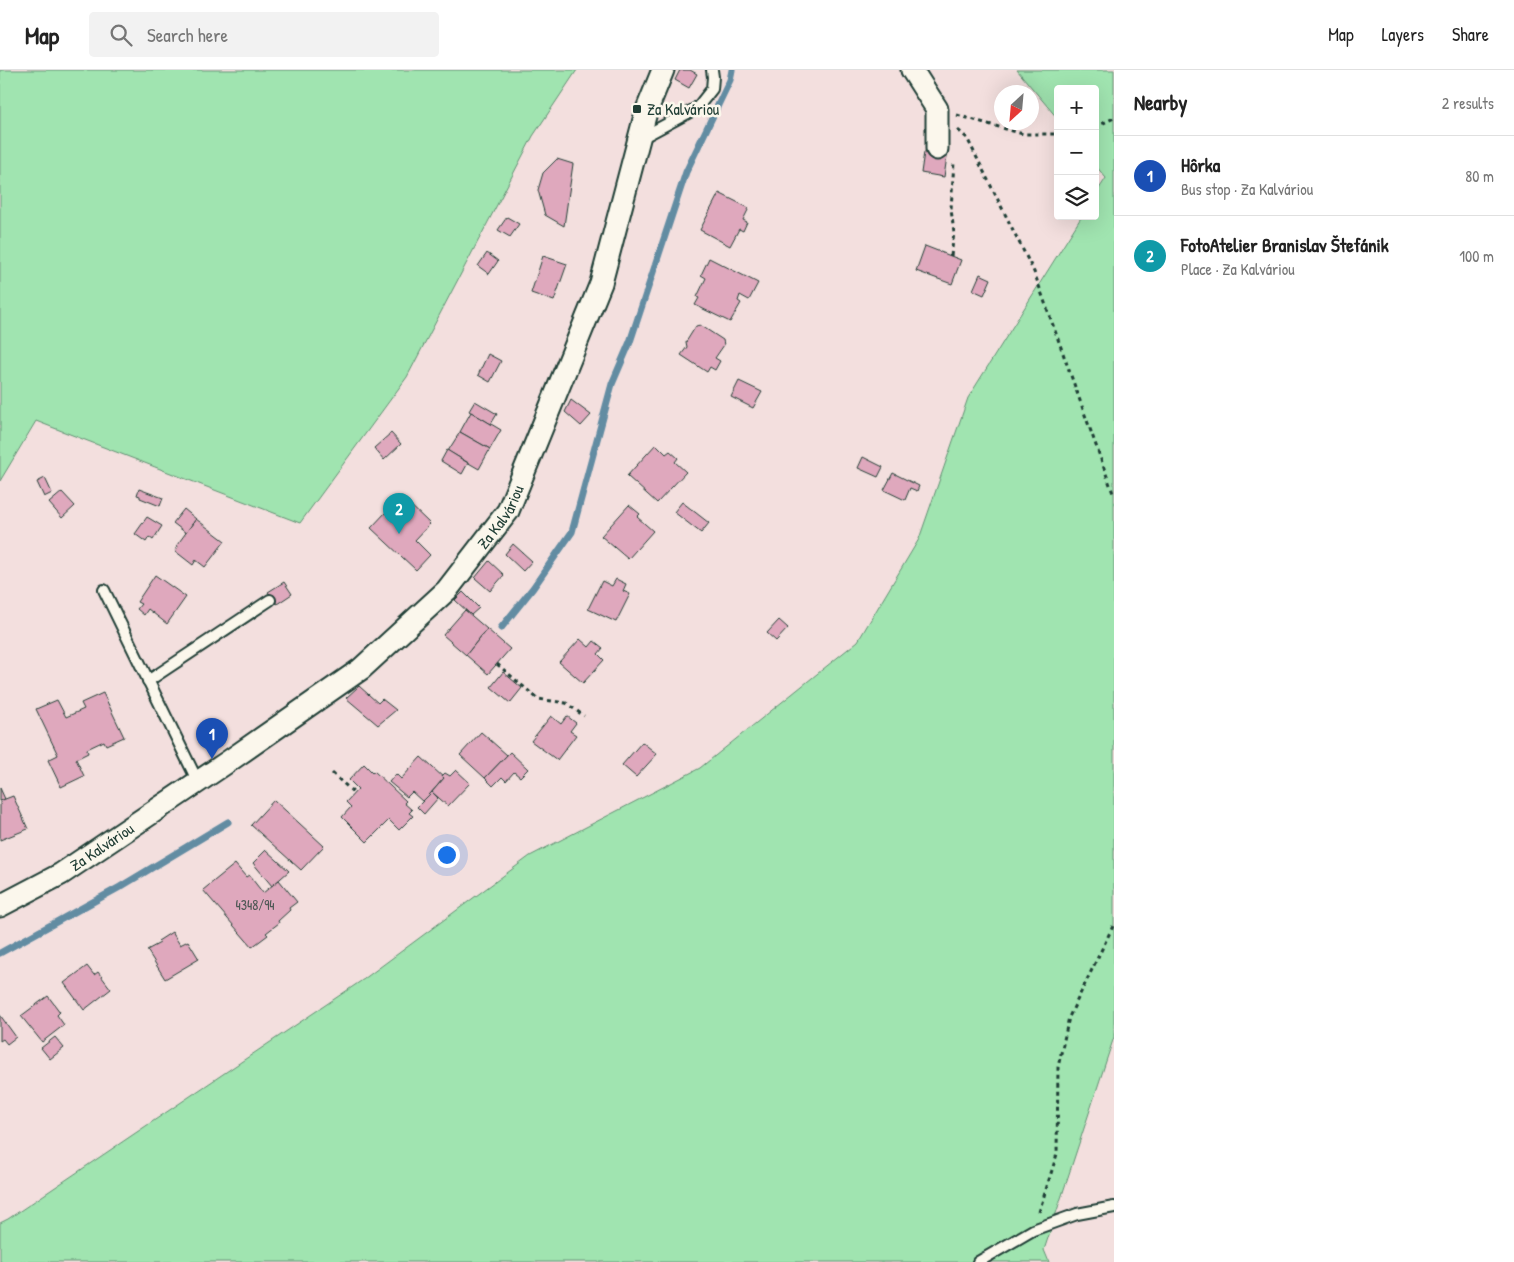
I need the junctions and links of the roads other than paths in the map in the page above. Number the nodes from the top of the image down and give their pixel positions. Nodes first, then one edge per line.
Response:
1 (663, 70) edge
2 (712, 70) edge
3 (912, 70) edge
4 (640, 138) junction
5 (937, 149) road end
6 (104, 590) dead end
7 (270, 600) dead end
8 (148, 681) junction
9 (198, 782) junction
10 (0, 906) edge
11 (1114, 1207) edge
12 (978, 1262) edge

1 - 4 street, Za Kalváriou
2 - 4 lane
3 - 5 street
4 - 9 street, Za Kalváriou
6 - 8 lane
7 - 8 lane
8 - 9 lane
9 - 10 street, Za Kalváriou
11 - 12 lane

